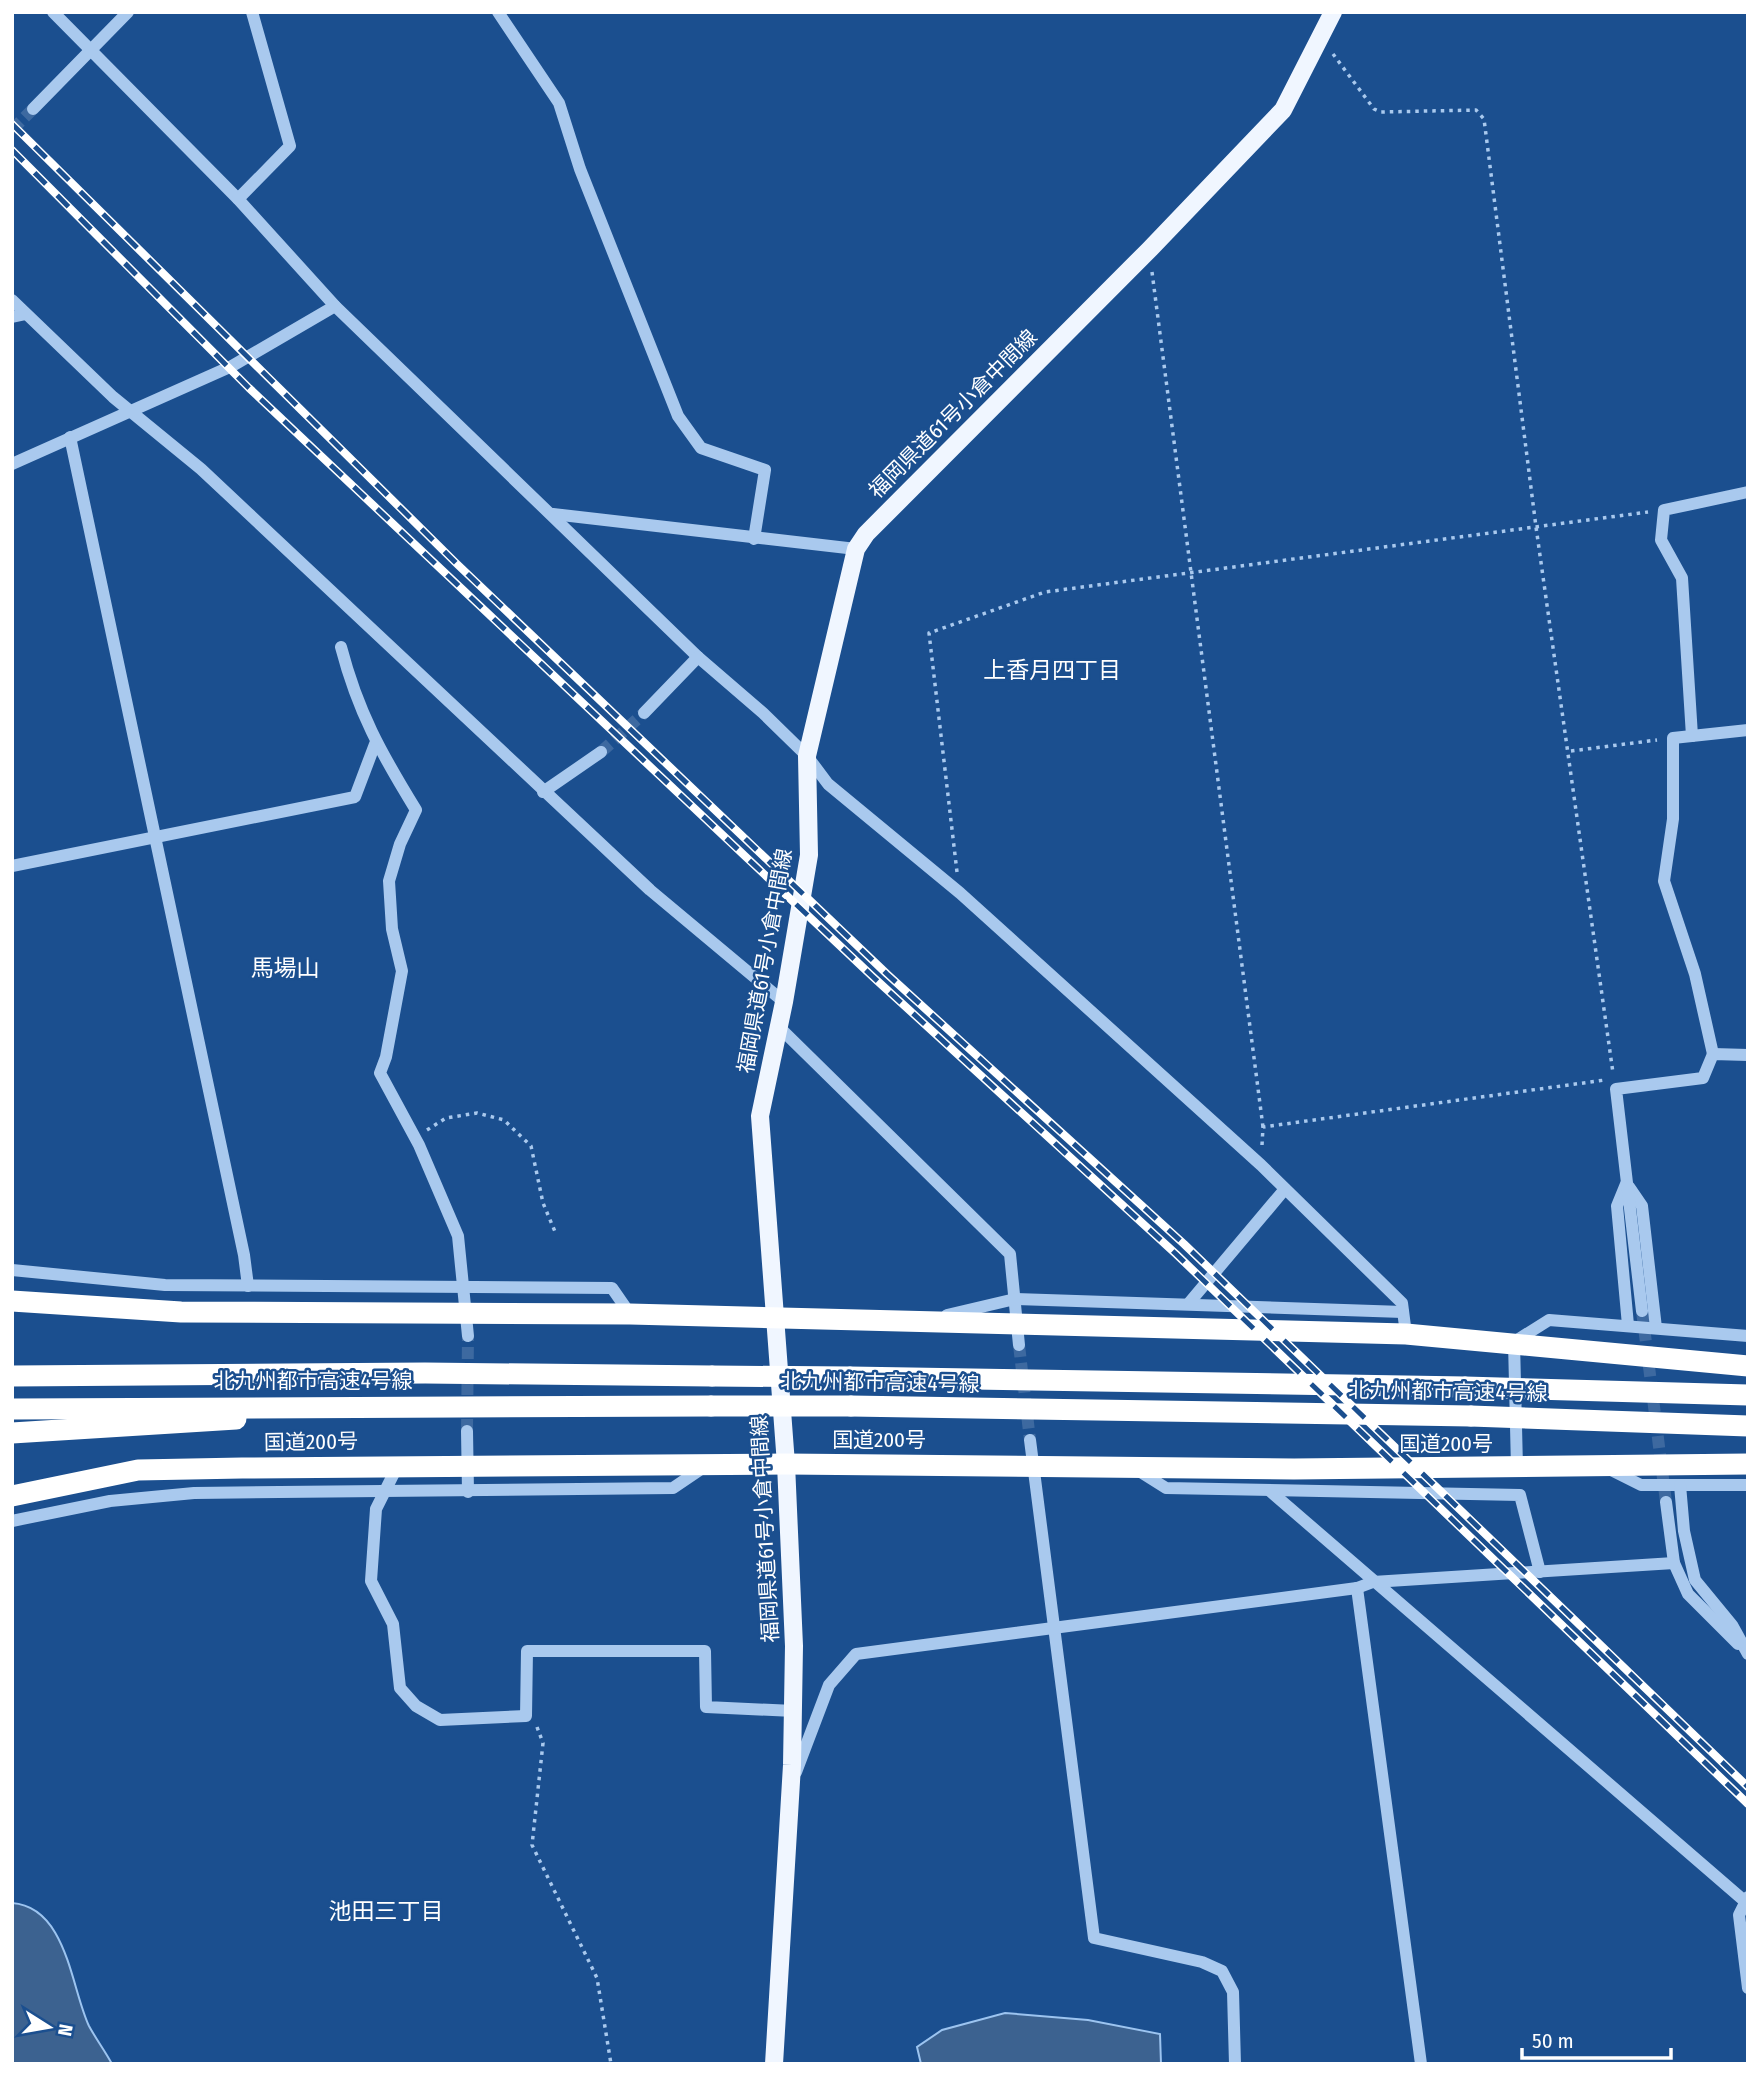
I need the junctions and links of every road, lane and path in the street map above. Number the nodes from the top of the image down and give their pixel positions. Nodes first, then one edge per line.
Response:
1 (53, 12) edge
2 (128, 12) edge
3 (252, 12) edge
4 (498, 12) edge
5 (1333, 12) edge
6 (1321, 40) junction
7 (89, 51) junction
8 (33, 109) tunnel mouth
9 (238, 199) junction
10 (1149, 250) junction
11 (12, 300) edge
12 (335, 306) junction
13 (26, 314) junction
14 (12, 317) edge
15 (134, 411) junction
16 (70, 437) junction
17 (12, 464) edge
18 (1748, 492) edge
19 (1664, 510) junction
20 (553, 514) junction
21 (1536, 527) junction
22 (754, 539) junction
23 (856, 549) junction
24 (1192, 573) junction
25 (341, 647) dead end
26 (698, 657) junction
27 (644, 713) tunnel mouth
28 (1748, 730) edge
29 (1692, 736) junction
30 (1673, 738) junction
31 (375, 744) junction
32 (1570, 751) junction
33 (601, 752) tunnel mouth
34 (807, 756) junction
35 (543, 792) junction
36 (154, 837) junction
37 (12, 866) edge
38 (960, 894) junction
39 (784, 1002) junction
40 (779, 1027) junction
41 (1713, 1054) junction
42 (1748, 1055) edge
43 (1263, 1127) junction
44 (419, 1145) junction
45 (1261, 1164) junction
46 (1627, 1184) junction
47 (1285, 1189) junction
48 (556, 1234) dead end
49 (12, 1270) edge
50 (463, 1285) junction
51 (248, 1286) junction
52 (1015, 1300) junction
53 (12, 1301) edge
54 (1189, 1303) junction
55 (1403, 1311) junction
56 (1642, 1311) tunnel mouth
57 (467, 1313) junction
58 (630, 1314) junction
59 (773, 1318) junction
60 (923, 1321) junction
61 (1016, 1323) junction
62 (1628, 1325) junction
63 (1656, 1328) junction
64 (1406, 1334) junction
65 (468, 1336) tunnel mouth
66 (1748, 1336) edge
67 (1514, 1342) junction
68 (1018, 1345) tunnel mouth
69 (1748, 1366) edge
70 (12, 1376) edge
71 (1748, 1395) edge
72 (427, 1405) junction
73 (12, 1409) edge
74 (1748, 1426) edge
75 (467, 1431) tunnel mouth
76 (12, 1433) edge
77 (1030, 1440) tunnel mouth
78 (707, 1464) junction
79 (786, 1464) junction
80 (1748, 1464) edge
81 (398, 1465) junction
82 (1033, 1465) junction
83 (468, 1466) junction
84 (1603, 1466) junction
85 (1133, 1467) junction
86 (1517, 1468) junction
87 (1680, 1485) junction
88 (1748, 1485) edge
89 (385, 1491) junction
90 (1270, 1491) junction
91 (468, 1492) junction
92 (12, 1496) edge
93 (1666, 1502) tunnel mouth
94 (12, 1521) edge
95 (1674, 1563) junction
96 (1539, 1572) junction
97 (1373, 1582) junction
98 (1357, 1588) junction
99 (1056, 1629) junction
100 (1748, 1654) edge
101 (794, 1711) junction
102 (526, 1716) junction
103 (788, 1791) junction
104 (1747, 1901) edge
105 (1748, 1988) edge
106 (611, 2064) edge
107 (774, 2064) edge
108 (1235, 2064) edge
109 (1421, 2064) edge

1 - 7 street
2 - 7 street
3 - 9 street
4 - 22 street
5 - 6 main road, 福岡県道61号小倉中間線
6 - 10 main road, 福岡県道61号小倉中間線
6 - 21 path
7 - 8 street
7 - 9 street
9 - 12 street
10 - 23 main road, 福岡県道61号小倉中間線
10 - 24 path
11 - 13 street
12 - 15 street
12 - 20 street
13 - 14 street
13 - 15 street
15 - 16 street
15 - 35 street
16 - 17 street
16 - 36 street
18 - 19 street
19 - 21 path
19 - 29 street
20 - 22 street
20 - 26 street
21 - 24 path
21 - 32 path
22 - 23 street
23 - 34 main road, 福岡県道61号小倉中間線
24 - 38 path
24 - 43 path
25 - 31 street
26 - 27 street
26 - 34 street
28 - 29 street
29 - 30 street
30 - 32 path
30 - 41 street
31 - 36 street
31 - 44 street
32 - 43 path
33 - 35 street
34 - 38 street
34 - 39 main road, 福岡県道61号小倉中間線
35 - 39 street
36 - 37 street
36 - 51 street
38 - 45 street
39 - 40 main road, 福岡県道61号小倉中間線
40 - 52 street
40 - 59 main road, 福岡県道61号小倉中間線
41 - 42 street
41 - 46 street
43 - 45 path
44 - 48 path
44 - 50 street
45 - 47 street
46 - 56 street
46 - 62 street
46 - 63 street
47 - 54 street
47 - 55 street
49 - 51 street
50 - 51 street
50 - 57 street
50 - 58 street
52 - 54 street
52 - 60 street
52 - 61 street
53 - 57 highway
54 - 55 street
55 - 64 street
57 - 58 highway
57 - 65 street
58 - 59 highway
59 - 60 highway
59 - 79 main road, 福岡県道61号小倉中間線
60 - 61 highway
61 - 64 highway
61 - 68 street
62 - 63 street
62 - 67 street
63 - 66 street
64 - 67 highway
67 - 69 highway
67 - 86 street
70 - 71 highway, 北九州都市高速4号線, bridge
72 - 73 highway, 北九州都市高速4号線
72 - 74 highway, 北九州都市高速4号線, bridge
72 - 76 highway
75 - 83 street
77 - 82 street
78 - 79 highway, 国道200号
78 - 83 highway, 国道200号
78 - 91 street
79 - 82 highway, 国道200号
79 - 101 main road, 福岡県道61号小倉中間線
80 - 84 highway, 国道200号
81 - 83 highway, 国道200号
81 - 89 street
81 - 92 highway, 国道200号
82 - 85 highway, 国道200号
82 - 99 street
83 - 91 street
84 - 86 highway, 国道200号
84 - 87 street
85 - 86 highway, 国道200号
85 - 90 street
87 - 88 street
87 - 100 street
89 - 91 street
89 - 94 street
89 - 102 street
90 - 96 street
90 - 97 street
93 - 95 street
95 - 96 street
95 - 100 street
96 - 97 street
97 - 98 street
97 - 104 street
98 - 99 street
98 - 109 street
99 - 103 street
99 - 108 street
101 - 102 street
101 - 103 main road, 福岡県道61号小倉中間線
102 - 106 path
103 - 107 main road, 福岡県道61号小倉中間線
104 - 105 street

